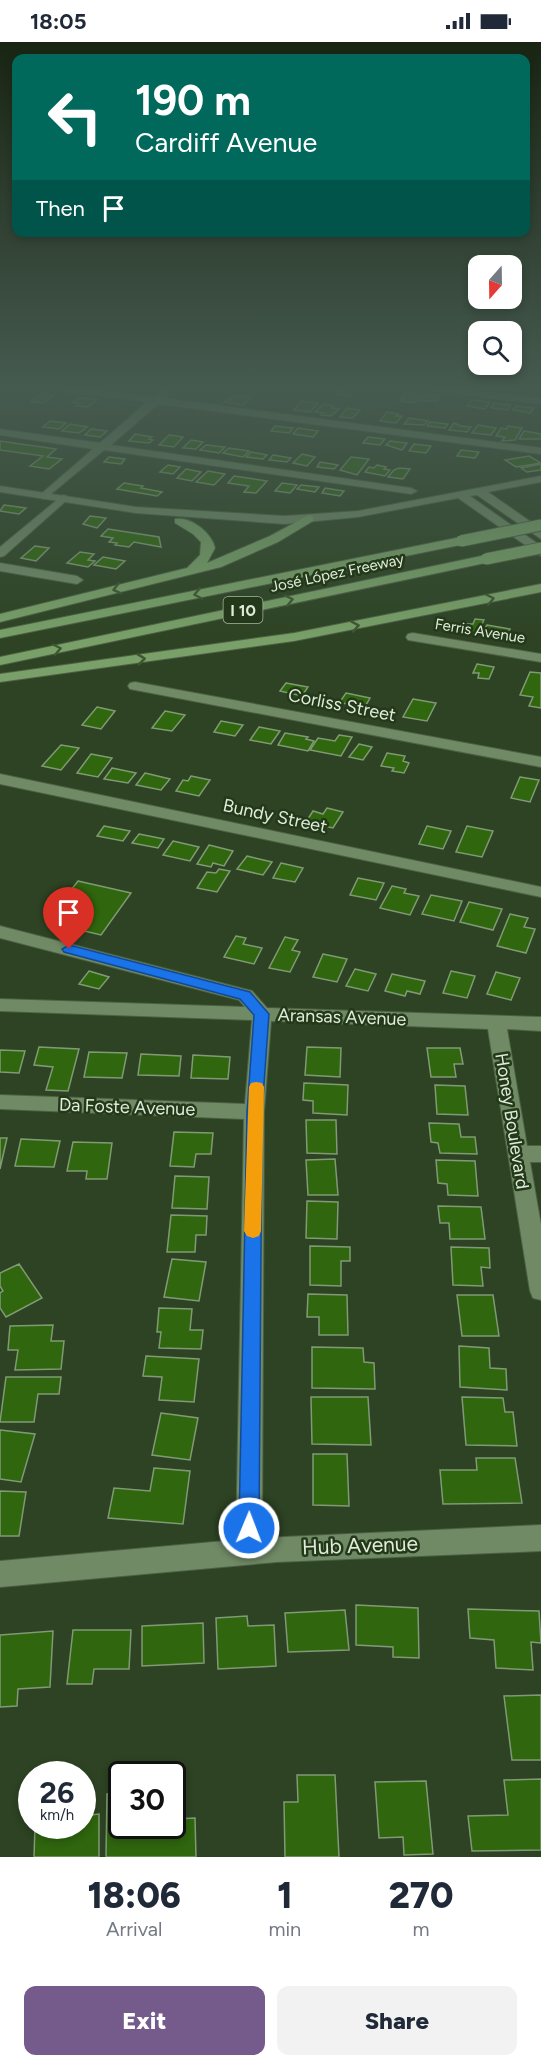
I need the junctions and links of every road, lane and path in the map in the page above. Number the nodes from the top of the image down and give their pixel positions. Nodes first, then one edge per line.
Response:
1 (73, 472) edge
2 (278, 472) edge
3 (541, 479) edge
4 (0, 489) edge
5 (541, 489) edge
6 (411, 491) dead end
7 (479, 491) junction
8 (460, 494) junction
9 (45, 496) junction
10 (63, 498) junction
11 (490, 499) junction
12 (471, 502) junction
13 (136, 510) junction
14 (309, 519) junction
15 (179, 521) junction
16 (541, 525) edge
17 (292, 529) junction
18 (541, 535) edge
19 (541, 550) edge
20 (0, 553) edge
21 (0, 567) edge
22 (191, 571) junction
23 (77, 580) dead end
24 (541, 588) edge
25 (0, 618) edge
26 (0, 634) edge
27 (413, 637) dead end
28 (541, 658) edge
29 (0, 661) edge
30 (0, 678) edge
31 (135, 686) dead end
32 (541, 762) edge
33 (0, 779) edge
34 (541, 892) edge
35 (0, 932) edge
36 (0, 1005) edge
37 (262, 1014) junction
38 (496, 1022) junction
39 (541, 1024) edge
40 (0, 1102) edge
41 (254, 1112) junction
42 (541, 1154) edge
43 (517, 1155) junction
44 (541, 1291) edge
45 (541, 1538) edge
46 (249, 1551) junction
47 (0, 1574) edge

1 - 9 street
2 - 6 street
3 - 7 street
4 - 9 street
5 - 11 street
7 - 8 street
7 - 11 street
8 - 12 street
8 - 14 street
9 - 10 street
10 - 13 street
10 - 20 street
11 - 12 street
11 - 18 street
12 - 17 street
12 - 19 street
13 - 14 street
13 - 15 street
14 - 17 highway
15 - 17 street
15 - 22 highway
16 -> 26 highway, José López Freeway / I 10, bridge
17 - 22 highway
29 -> 19 highway, José López Freeway / I 10, bridge
21 - 23 street
22 -> 25 highway
30 -> 24 highway
27 - 28 street, Ferris Avenue
31 - 32 street, Corliss Street
33 - 34 street, Bundy Street
35 - 37 street
36 - 37 street, Aransas Avenue
37 - 38 street, Aransas Avenue
37 - 41 street
38 - 39 street, Aransas Avenue
38 - 43 street, Honey Boulevard
40 - 41 street, Da Foste Avenue
41 - 46 street
42 - 43 street
43 - 44 street, Honey Boulevard
45 - 46 street, Hub Avenue
46 - 47 street, Hub Avenue

